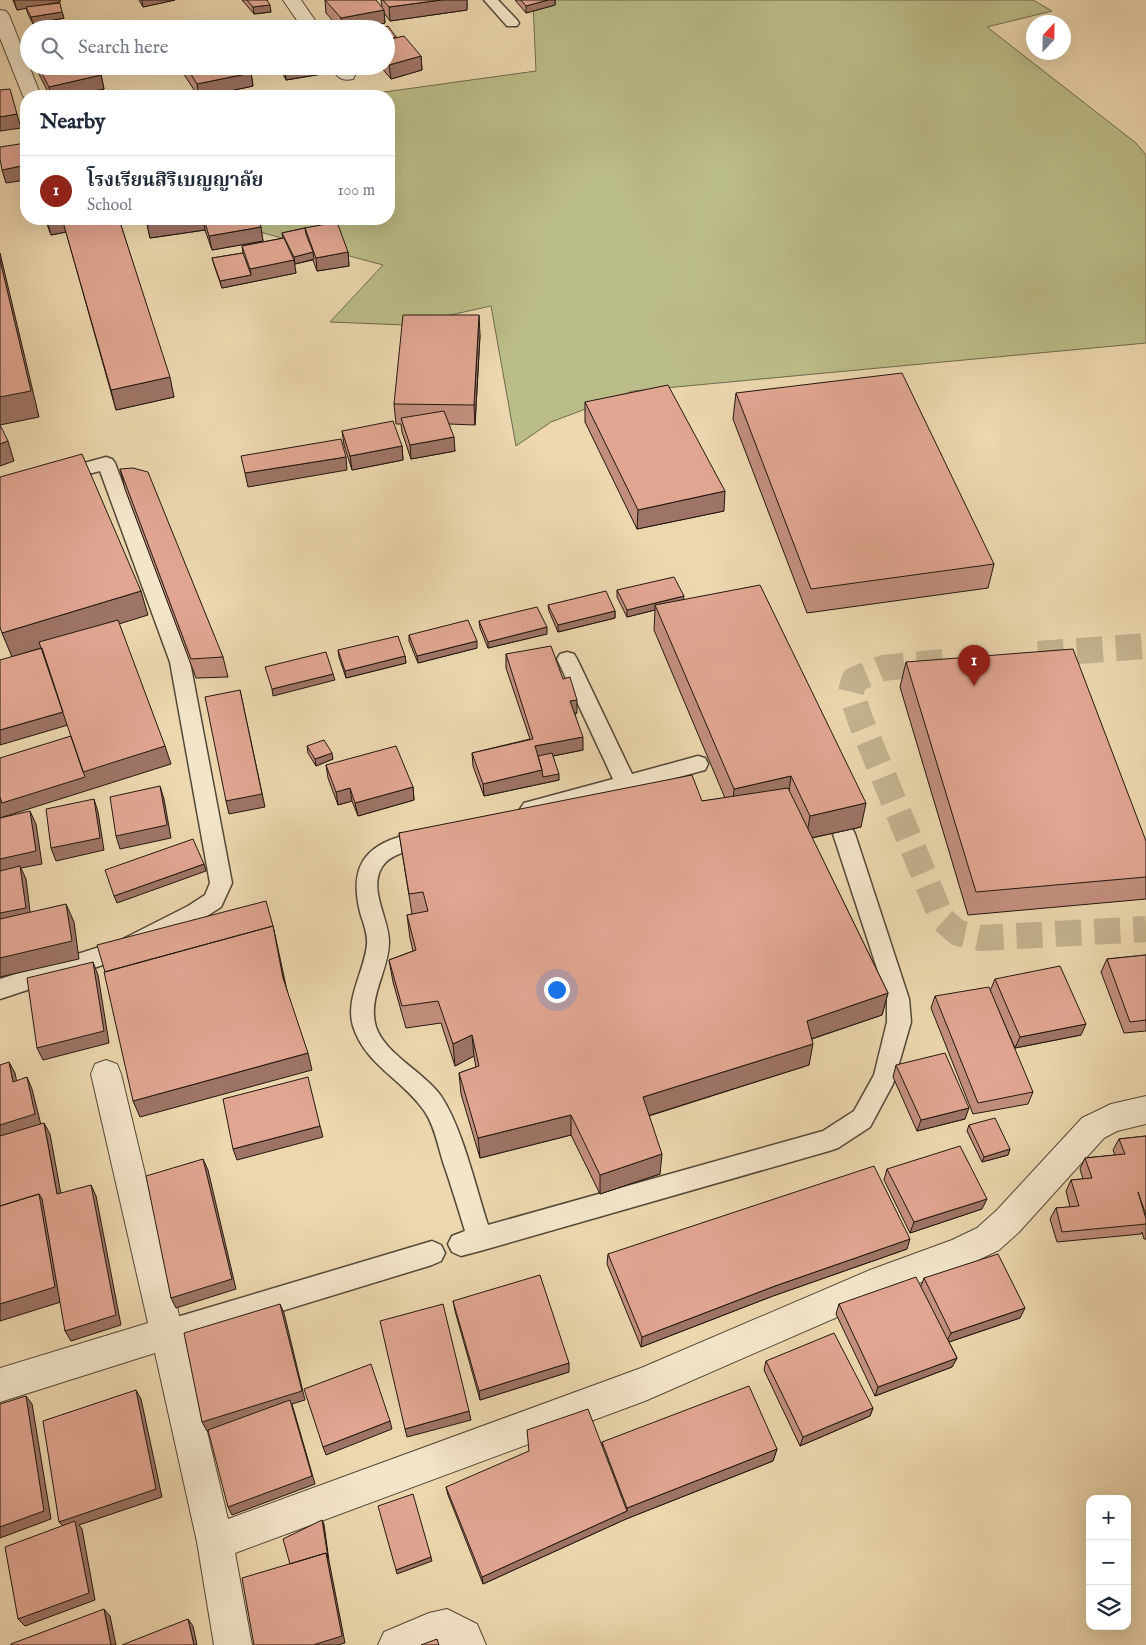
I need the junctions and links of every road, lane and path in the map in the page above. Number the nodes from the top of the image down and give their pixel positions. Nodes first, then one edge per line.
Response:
1 (292, 0) edge
2 (491, 0) edge
3 (0, 15) edge
4 (306, 20) edge
5 (512, 23) dead end
6 (20, 66) edge
7 (24, 75) edge
8 (30, 90) edge
9 (48, 478) edge
10 (567, 659) dead end
11 (698, 764) dead end
12 (626, 784) junction
13 (513, 814) edge
14 (447, 832) edge
15 (844, 834) edge
16 (0, 989) edge
17 (106, 1074) dead end
18 (1146, 1110) edge
19 (432, 1253) dead end
20 (167, 1333) junction
21 (0, 1385) edge
22 (215, 1542) junction
23 (233, 1645) edge
24 (397, 1645) edge
25 (467, 1645) edge

1 - 4 street
2 - 5 lane
3 - 6 street
7 - 8 street
9 - 16 lane
10 - 12 lane
11 - 12 lane
12 - 13 lane
14 - 15 lane
17 - 20 street
18 - 22 street
19 - 20 lane
20 - 21 street
20 - 22 street
22 - 23 street
24 - 25 street

